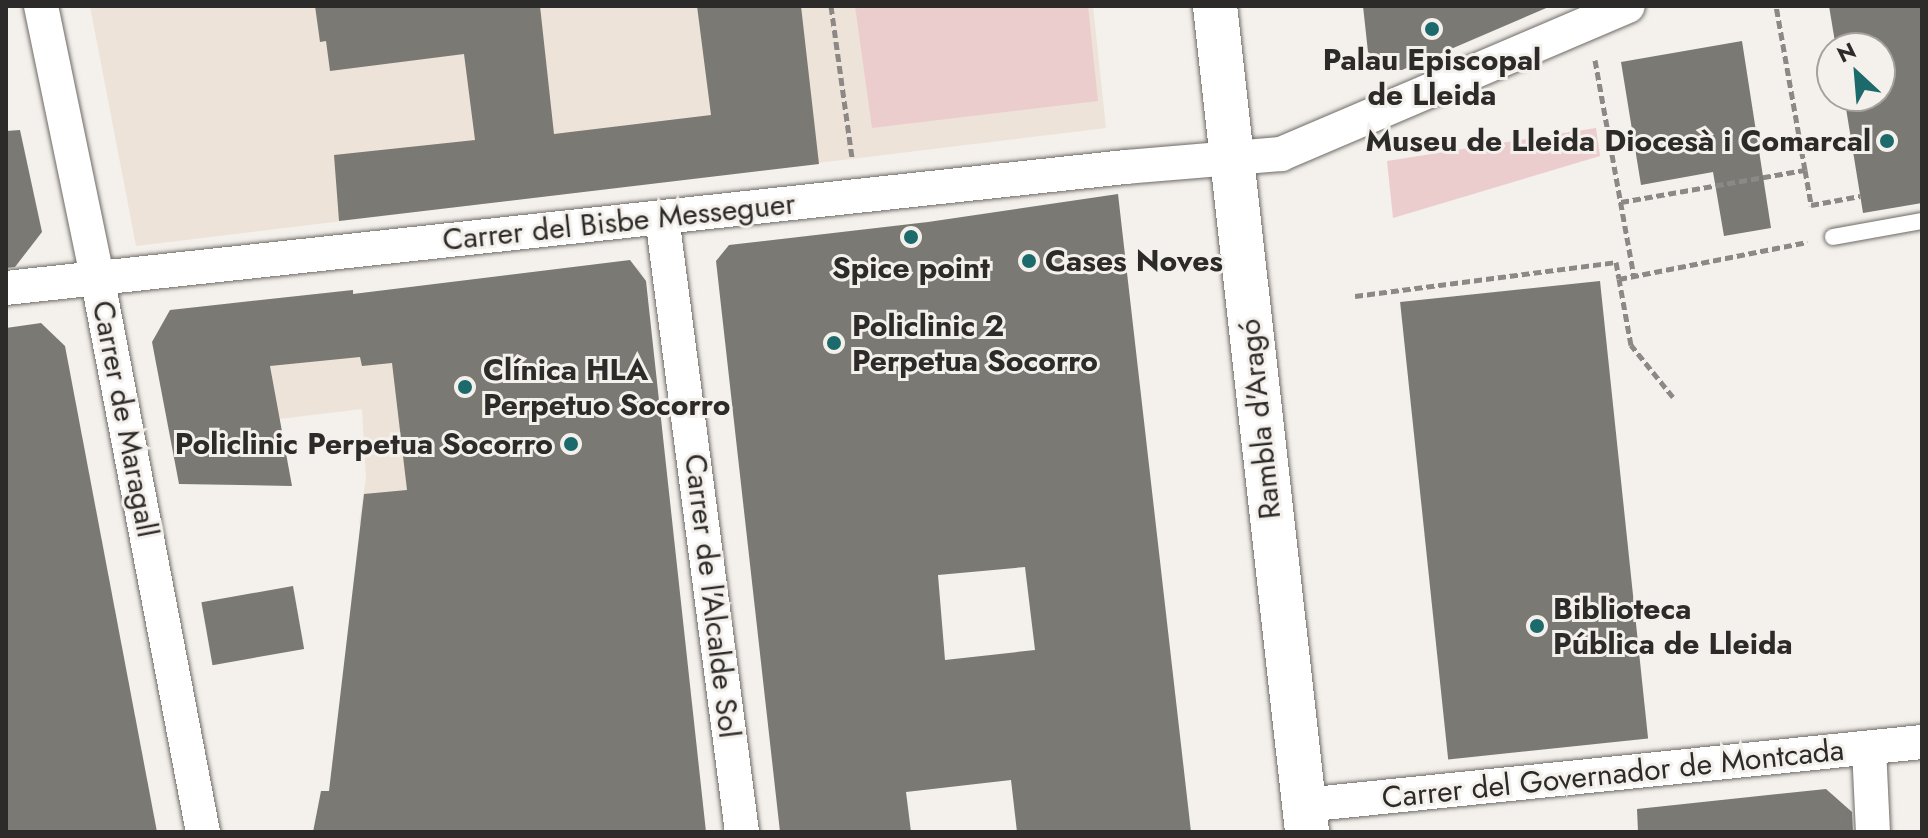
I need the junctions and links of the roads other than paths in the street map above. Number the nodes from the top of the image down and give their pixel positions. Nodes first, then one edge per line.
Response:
1 (41, 6) edge
2 (1215, 6) edge
3 (1628, 6) edge
4 (1232, 160) junction
5 (662, 217) junction
6 (1922, 221) edge
7 (1833, 237) road end
8 (97, 276) junction
9 (6, 288) edge
10 (1922, 742) edge
11 (1869, 748) junction
12 (1306, 818) edge
13 (203, 832) edge
14 (742, 832) edge
15 (1873, 832) edge

1 - 8 street, Carrer de Maragall
2 - 4 main road, Rambla d'Aragó
3 - 4 street, Carrer del Bisbe Messeguer
4 - 5 street, Carrer del Bisbe Messeguer
4 - 12 main road, Rambla d'Aragó
5 - 8 street, Carrer del Bisbe Messeguer
5 - 14 street, Carrer de l'Alcalde Sol
6 - 7 lane
8 - 9 street, Carrer del Bisbe Messeguer
8 - 13 street, Carrer de Maragall
10 - 11 street, Carrer del Governador de Montcada
11 - 12 street, Carrer del Governador de Montcada
11 - 15 street

